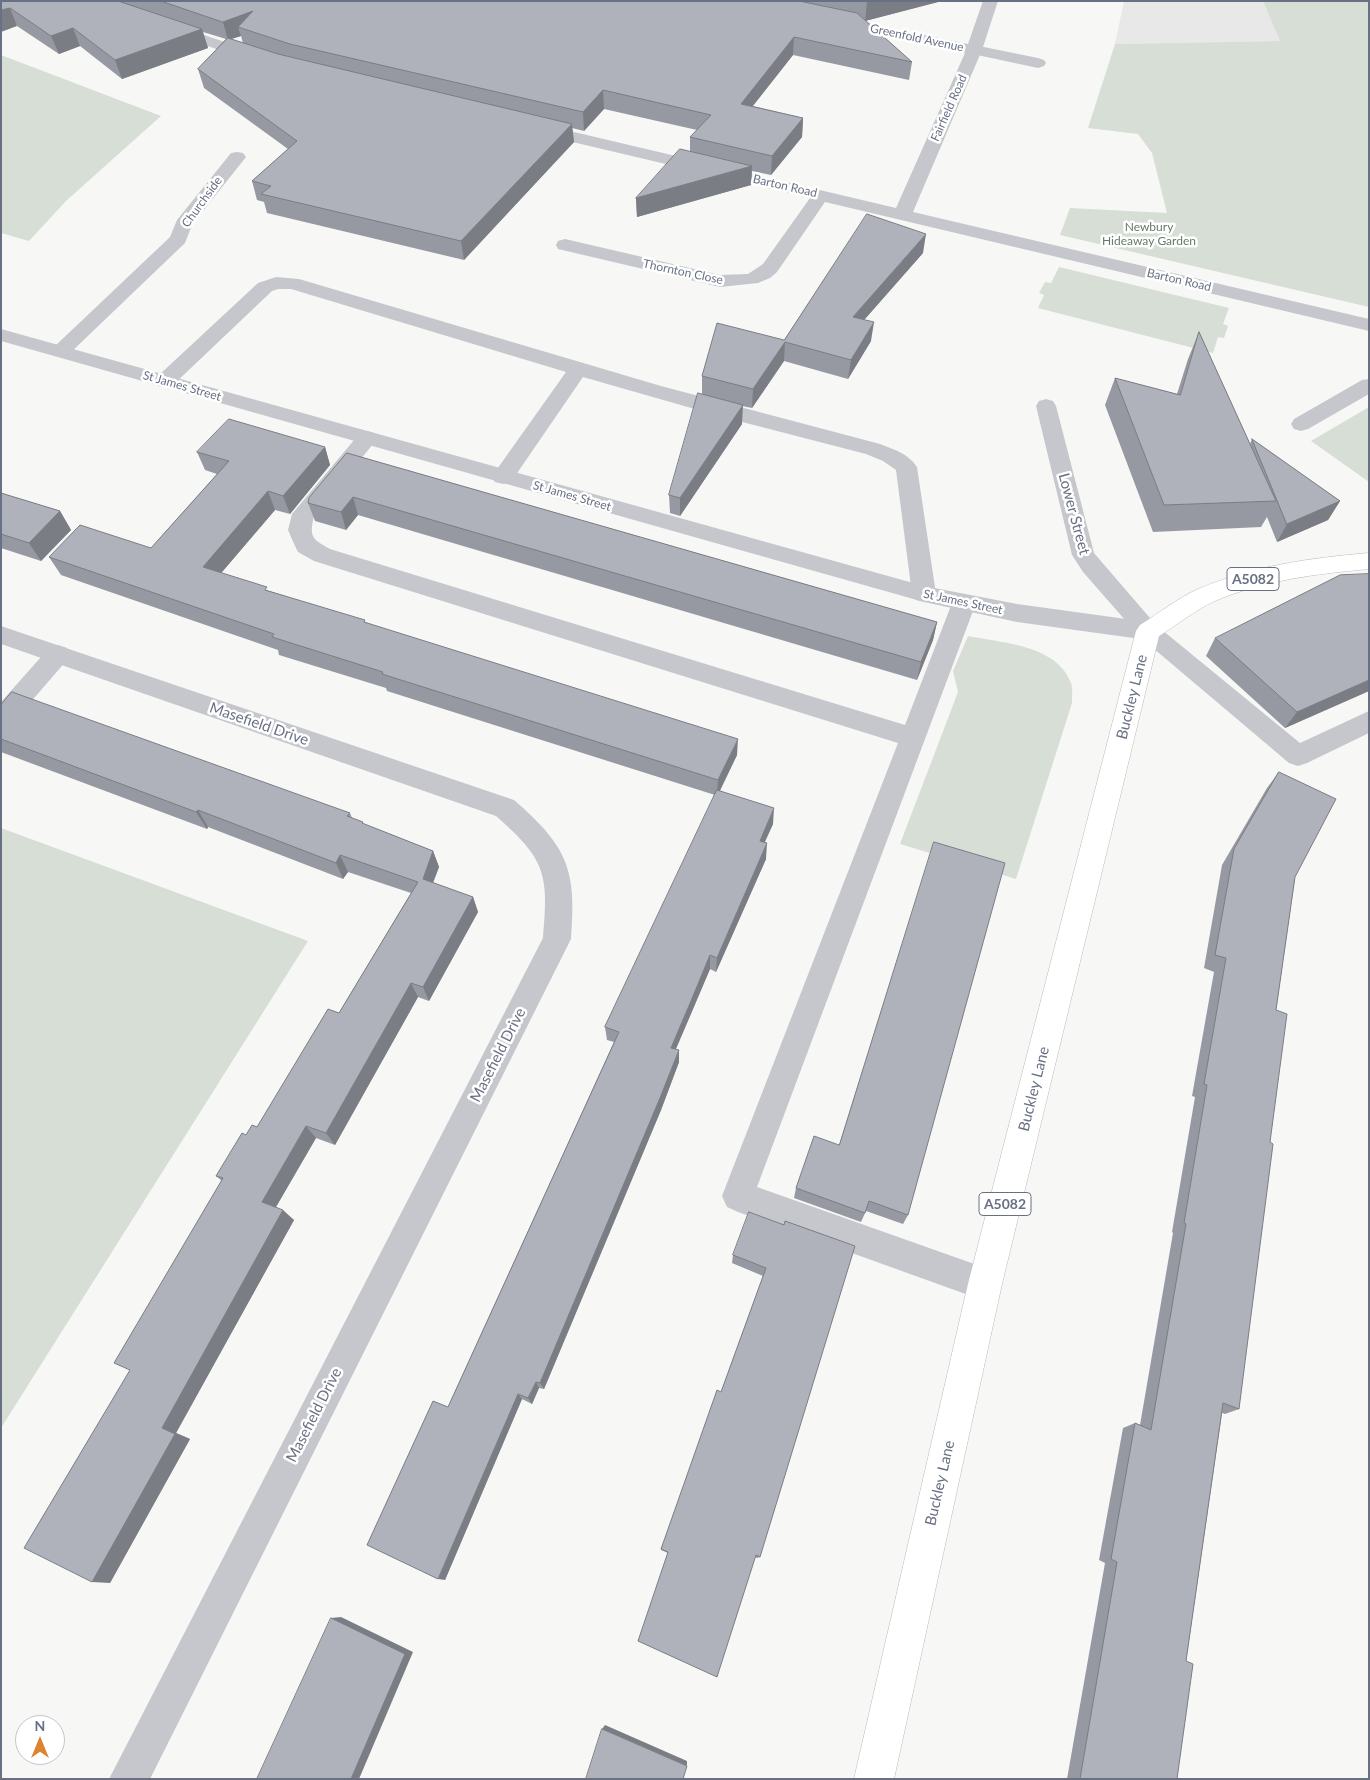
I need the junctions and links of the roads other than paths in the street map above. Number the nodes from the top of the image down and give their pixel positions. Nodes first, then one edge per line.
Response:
1 (991, 1) edge
2 (823, 19) edge
3 (153, 23) edge
4 (974, 50) junction
5 (271, 62) edge
6 (1038, 63) dead end
7 (524, 125) edge
8 (237, 157) dead end
9 (822, 195) junction
10 (903, 213) junction
11 (565, 245) dead end
12 (102, 283) dead end
13 (126, 289) junction
14 (1369, 325) edge
15 (1, 334) edge
16 (61, 351) junction
17 (578, 369) junction
18 (165, 381) junction
19 (1369, 385) edge
20 (1046, 406) dead end
21 (1301, 424) dead end
22 (367, 438) junction
23 (503, 477) junction
24 (1369, 561) edge
25 (924, 594) junction
26 (964, 603) junction
27 (1148, 631) junction
28 (1, 635) edge
29 (58, 654) junction
30 (1, 719) edge
31 (1369, 721) edge
32 (912, 737) junction
33 (985, 1284) junction
34 (129, 1779) edge
35 (874, 1779) edge

1 - 4 street, Fairfield Road
2 - 4 street, Greenfold Avenue
3 - 5 street
4 - 6 street, Greenfold Avenue
4 - 10 street, Fairfield Road
7 - 9 street, Barton Road
8 - 13 street, Churchside
9 - 10 street, Barton Road
9 - 11 street, Thornton Close
10 - 14 street, Barton Road
12 - 13 street
13 - 16 street, Churchside
15 - 16 street, St James Street
16 - 18 street, St James Street
17 - 18 street
17 - 23 street
17 - 25 street
18 - 22 street, St James Street
19 - 21 street
20 - 27 street, Lower Street
22 - 23 street, St James Street
22 - 32 street
23 - 25 street, St James Street
24 - 27 main road, A5082
25 - 26 street, St James Street
26 - 27 street, St James Street
26 - 32 street
27 - 31 street, Lower Street
27 - 33 main road, Buckley Lane / A5082
28 - 29 street, Masefield Drive
29 - 30 street
29 - 34 street, Masefield Drive
32 - 33 street
33 - 35 main road, Buckley Lane / A5082

